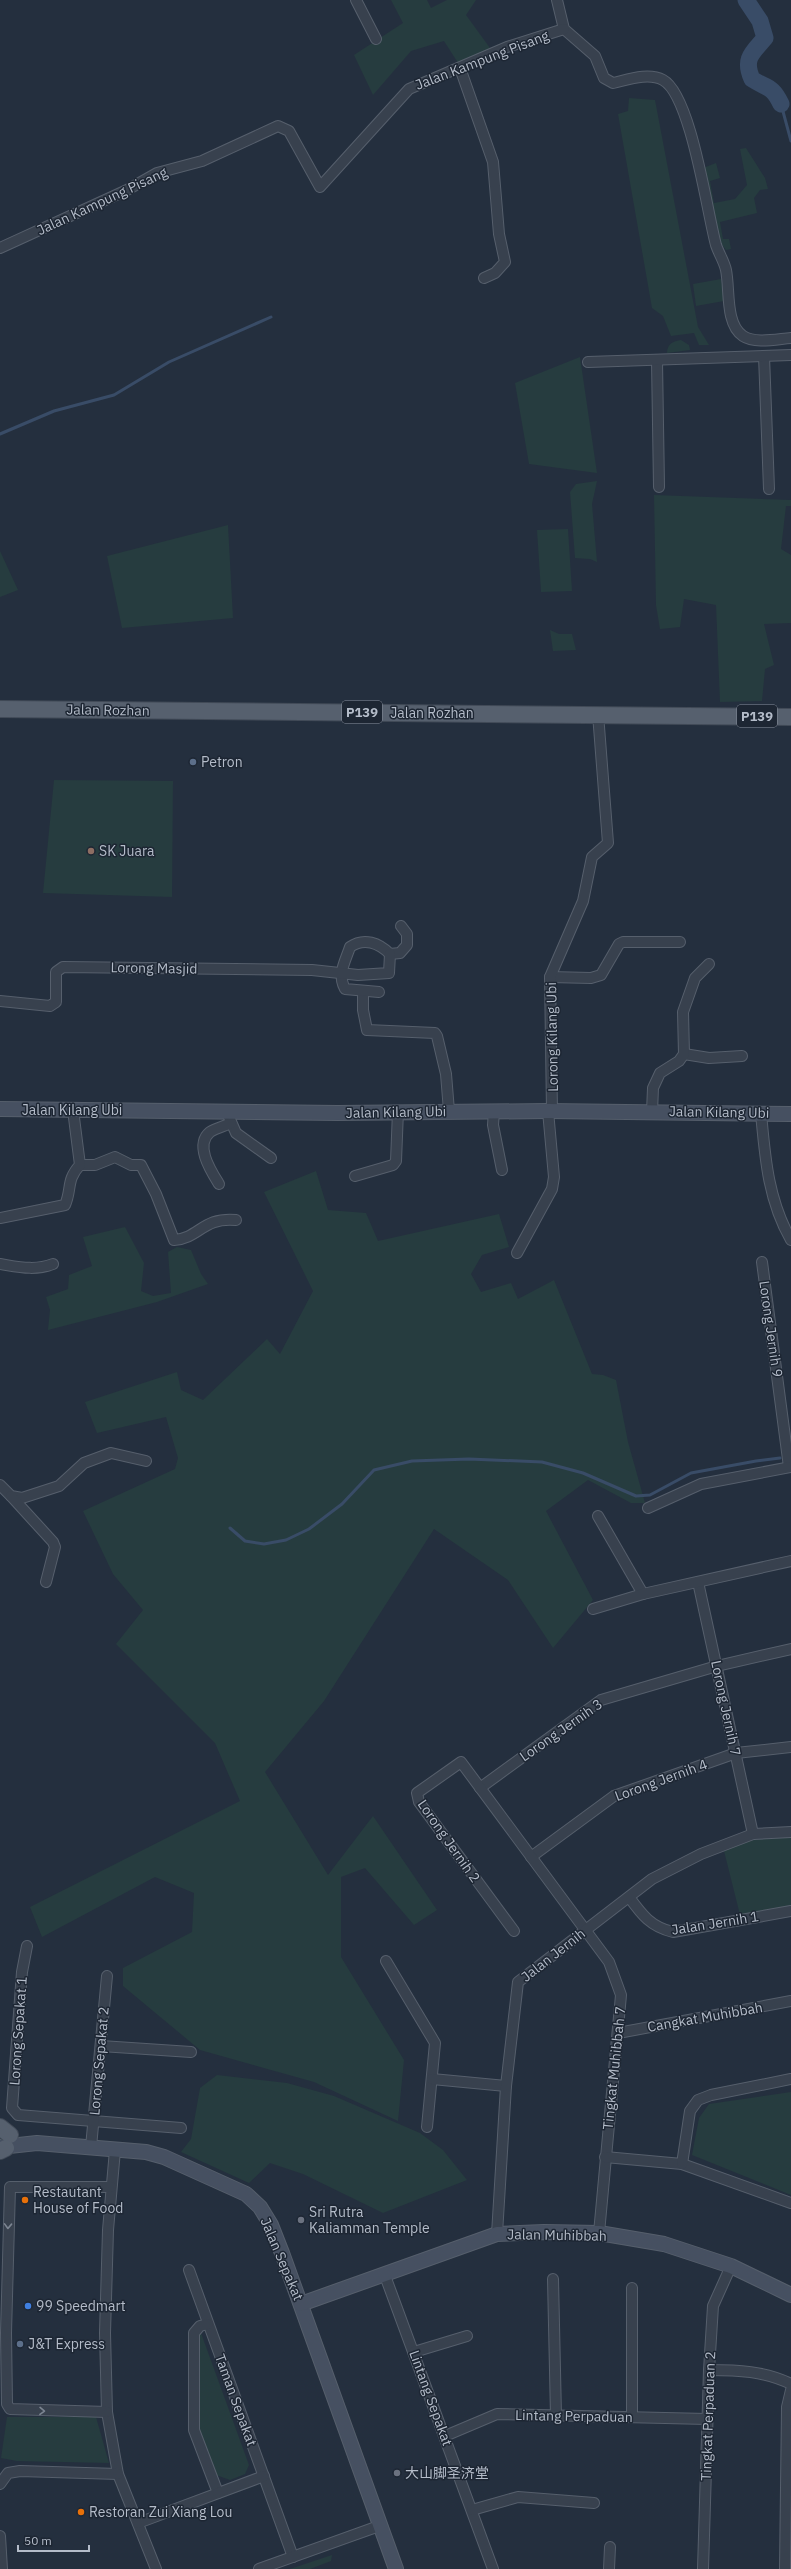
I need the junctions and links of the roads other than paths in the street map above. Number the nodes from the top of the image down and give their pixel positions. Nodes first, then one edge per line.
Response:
1 (356, 0) edge
2 (557, 0) edge
3 (564, 29) junction
4 (376, 39) dead end
5 (460, 68) junction
6 (0, 248) edge
7 (484, 278) dead end
8 (791, 338) edge
9 (791, 355) edge
10 (764, 356) junction
11 (657, 361) junction
12 (588, 362) dead end
13 (659, 487) dead end
14 (769, 489) dead end
15 (0, 709) edge
16 (598, 714) junction
17 (791, 717) edge
18 (401, 926) dead end
19 (680, 942) dead end
20 (390, 954) junction
21 (710, 964) dead end
22 (341, 972) junction
23 (550, 977) junction
24 (363, 991) junction
25 (379, 992) dead end
26 (0, 1001) edge
27 (684, 1054) junction
28 (742, 1056) dead end
29 (0, 1109) edge
30 (73, 1110) junction
31 (398, 1111) junction
32 (449, 1111) junction
33 (494, 1111) junction
34 (550, 1111) junction
35 (652, 1112) junction
36 (761, 1113) junction
37 (791, 1114) edge
38 (230, 1117) junction
39 (271, 1158) dead end
40 (80, 1165) junction
41 (502, 1170) dead end
42 (355, 1176) dead end
43 (219, 1184) dead end
44 (0, 1218) edge
45 (236, 1220) dead end
46 (791, 1240) edge
47 (517, 1253) dead end
48 (762, 1262) dead end
49 (0, 1264) edge
50 (53, 1264) dead end
51 (146, 1461) dead end
52 (790, 1467) edge
53 (0, 1485) edge
54 (11, 1496) junction
55 (648, 1508) dead end
56 (598, 1516) dead end
57 (791, 1561) edge
58 (46, 1582) dead end
59 (698, 1582) junction
60 (644, 1594) junction
61 (593, 1609) dead end
62 (791, 1649) edge
63 (717, 1666) junction
64 (791, 1748) edge
65 (736, 1753) junction
66 (461, 1762) joint
67 (480, 1788) junction
68 (791, 1832) edge
69 (754, 1834) junction
70 (531, 1857) junction
71 (629, 1897) junction
72 (791, 1911) edge
73 (585, 1930) junction
74 (514, 1931) dead end
75 (27, 1946) dead end
76 (386, 1961) dead end
77 (107, 1976) dead end
78 (791, 2001) edge
79 (618, 2033) junction
80 (101, 2046) junction
81 (191, 2052) dead end
82 (432, 2079) junction
83 (791, 2079) edge
84 (506, 2086) junction
85 (94, 2121) junction
86 (428, 2127) dead end
87 (181, 2128) dead end
88 (3, 2141) edge
89 (91, 2147) junction
90 (115, 2150) junction
91 (605, 2157) junction
92 (682, 2164) junction
93 (111, 2187) junction
94 (791, 2203) edge
95 (599, 2233) junction
96 (497, 2234) junction
97 (731, 2266) junction
98 (189, 2270) dead end
99 (384, 2273) junction
100 (553, 2279) dead end
101 (632, 2288) dead end
102 (791, 2295) edge
103 (301, 2304) junction
104 (208, 2324) junction
105 (467, 2336) dead end
106 (414, 2352) junction
107 (709, 2370) junction
108 (791, 2384) edge
109 (791, 2390) edge
110 (107, 2412) junction
111 (556, 2416) junction
112 (632, 2417) junction
113 (707, 2419) junction
114 (445, 2436) junction
115 (118, 2474) junction
116 (264, 2476) junction
117 (0, 2484) edge
118 (218, 2493) junction
119 (594, 2503) dead end
120 (472, 2510) junction
121 (138, 2522) junction
122 (379, 2526) junction
123 (0, 2536) edge
124 (610, 2547) dead end
125 (1, 2554) edge
126 (293, 2557) junction
127 (2, 2569) edge
128 (156, 2569) edge
129 (259, 2569) edge
130 (396, 2569) edge
131 (494, 2569) edge
132 (609, 2569) edge
133 (703, 2569) edge
134 (785, 2569) edge

1 - 4 street
2 - 3 street, Jalan Kampung Pisang
3 - 5 street, Jalan Kampung Pisang
3 - 8 street, Jalan Kampung Pisang
5 - 6 street, Jalan Kampung Pisang
5 - 7 street
9 - 10 street
10 - 11 street
10 - 14 street
11 - 12 street
11 - 13 street
15 - 16 main road, Jalan Rozhan / P139
16 - 17 main road, Jalan Rozhan / P139
16 - 23 street, Lorong Kilang Ubi
18 - 20 street
19 - 23 street
20 - 22 street
20 - 22 street
21 - 27 street
22 - 24 street
22 - 26 street, Lorong Masjid
23 - 34 street, Lorong Kilang Ubi
24 - 25 street
24 - 32 street
27 - 28 street
27 - 35 street
29 - 30 street, Jalan Kilang Ubi
30 - 38 street, Jalan Kilang Ubi
30 - 40 street
31 - 32 street, Jalan Kilang Ubi
31 - 38 street, Jalan Kilang Ubi
31 - 42 street
32 - 33 street, Jalan Kilang Ubi
33 - 34 street, Jalan Kilang Ubi
33 - 41 street
34 - 35 street, Jalan Kilang Ubi
34 - 47 street, Lorong Kilang Ubi
35 - 36 street, Jalan Kilang Ubi
36 - 37 street, Jalan Kilang Ubi
36 - 46 street
38 - 39 street
38 - 43 street
40 - 44 street
40 - 45 street
48 - 52 street, Lorong Jernih 9
49 - 50 street
51 - 54 street
52 - 55 street
53 - 54 street
54 - 58 street
56 - 60 street
57 - 59 street
59 - 60 street
59 - 63 street, Lorong Jernih 7
60 - 61 street
62 - 63 street, Lorong Jernih 3
63 - 65 street, Lorong Jernih 7
63 - 67 street, Lorong Jernih 3
64 - 65 street, Lorong Jernih 4
65 - 69 street, Lorong Jernih 7
65 - 70 street, Lorong Jernih 4
66 - 67 street, Tingkat Muhibbah 7
66 - 74 street, Lorong Jernih 2
67 - 70 street, Tingkat Muhibbah 7
68 - 69 street, Jalan Jernih
69 - 71 street, Jalan Jernih
70 - 73 street, Tingkat Muhibbah 7
71 - 72 street, Jalan Jernih 1
71 - 73 street, Jalan Jernih
73 - 79 street, Tingkat Muhibbah 7
73 - 84 street, Jalan Jernih
75 - 85 street, Lorong Sepakat 1
76 - 82 street
77 - 80 street, Lorong Sepakat 2
78 - 79 street, Cangkat Muhibbah
79 - 91 street, Tingkat Muhibbah 7
80 - 81 street
80 - 85 street, Lorong Sepakat 2
82 - 84 street
82 - 86 street
83 - 92 street
84 - 96 street, Jalan Jernih
85 - 87 street
85 - 89 street, Lorong Sepakat 2
88 - 89 street, Jalan Sepakat
89 - 90 street, Jalan Sepakat
90 - 93 street
90 - 103 street, Jalan Sepakat
91 - 92 street
91 - 95 street, Tingkat Muhibbah 7
92 - 94 street
93 - 110 street
93 -> 110 street
95 - 96 street, Jalan Muhibbah
95 - 97 street, Jalan Muhibbah
96 - 99 street, Jalan Muhibbah
97 - 102 street, Jalan Muhibbah
97 - 107 street, Tingkat Perpaduan 2
98 - 104 street, Taman Sepakat
99 - 103 street, Jalan Muhibbah
99 - 106 street, Lintang Sepakat
100 - 111 street
101 - 112 street
103 - 122 street, Jalan Sepakat
104 - 116 street, Taman Sepakat
104 - 118 street, Taman Sepakat
105 - 106 street
106 - 114 street, Lintang Sepakat
107 - 108 street
107 - 113 street, Tingkat Perpaduan 2
109 - 134 street
110 - 115 street
111 - 112 street, Lintang Perpaduan
111 - 114 street, Lintang Perpaduan
112 - 113 street, Lintang Perpaduan
113 - 133 street, Tingkat Perpaduan 2
114 - 120 street, Lintang Sepakat
115 - 117 street
115 - 121 street
116 - 118 street
116 - 126 street, Taman Sepakat
118 - 121 street
119 - 120 street
120 - 131 street, Lintang Sepakat
121 - 128 street
122 - 126 street
122 - 130 street, Jalan Sepakat
123 - 125 street
124 - 132 street
125 - 127 street
126 - 129 street

